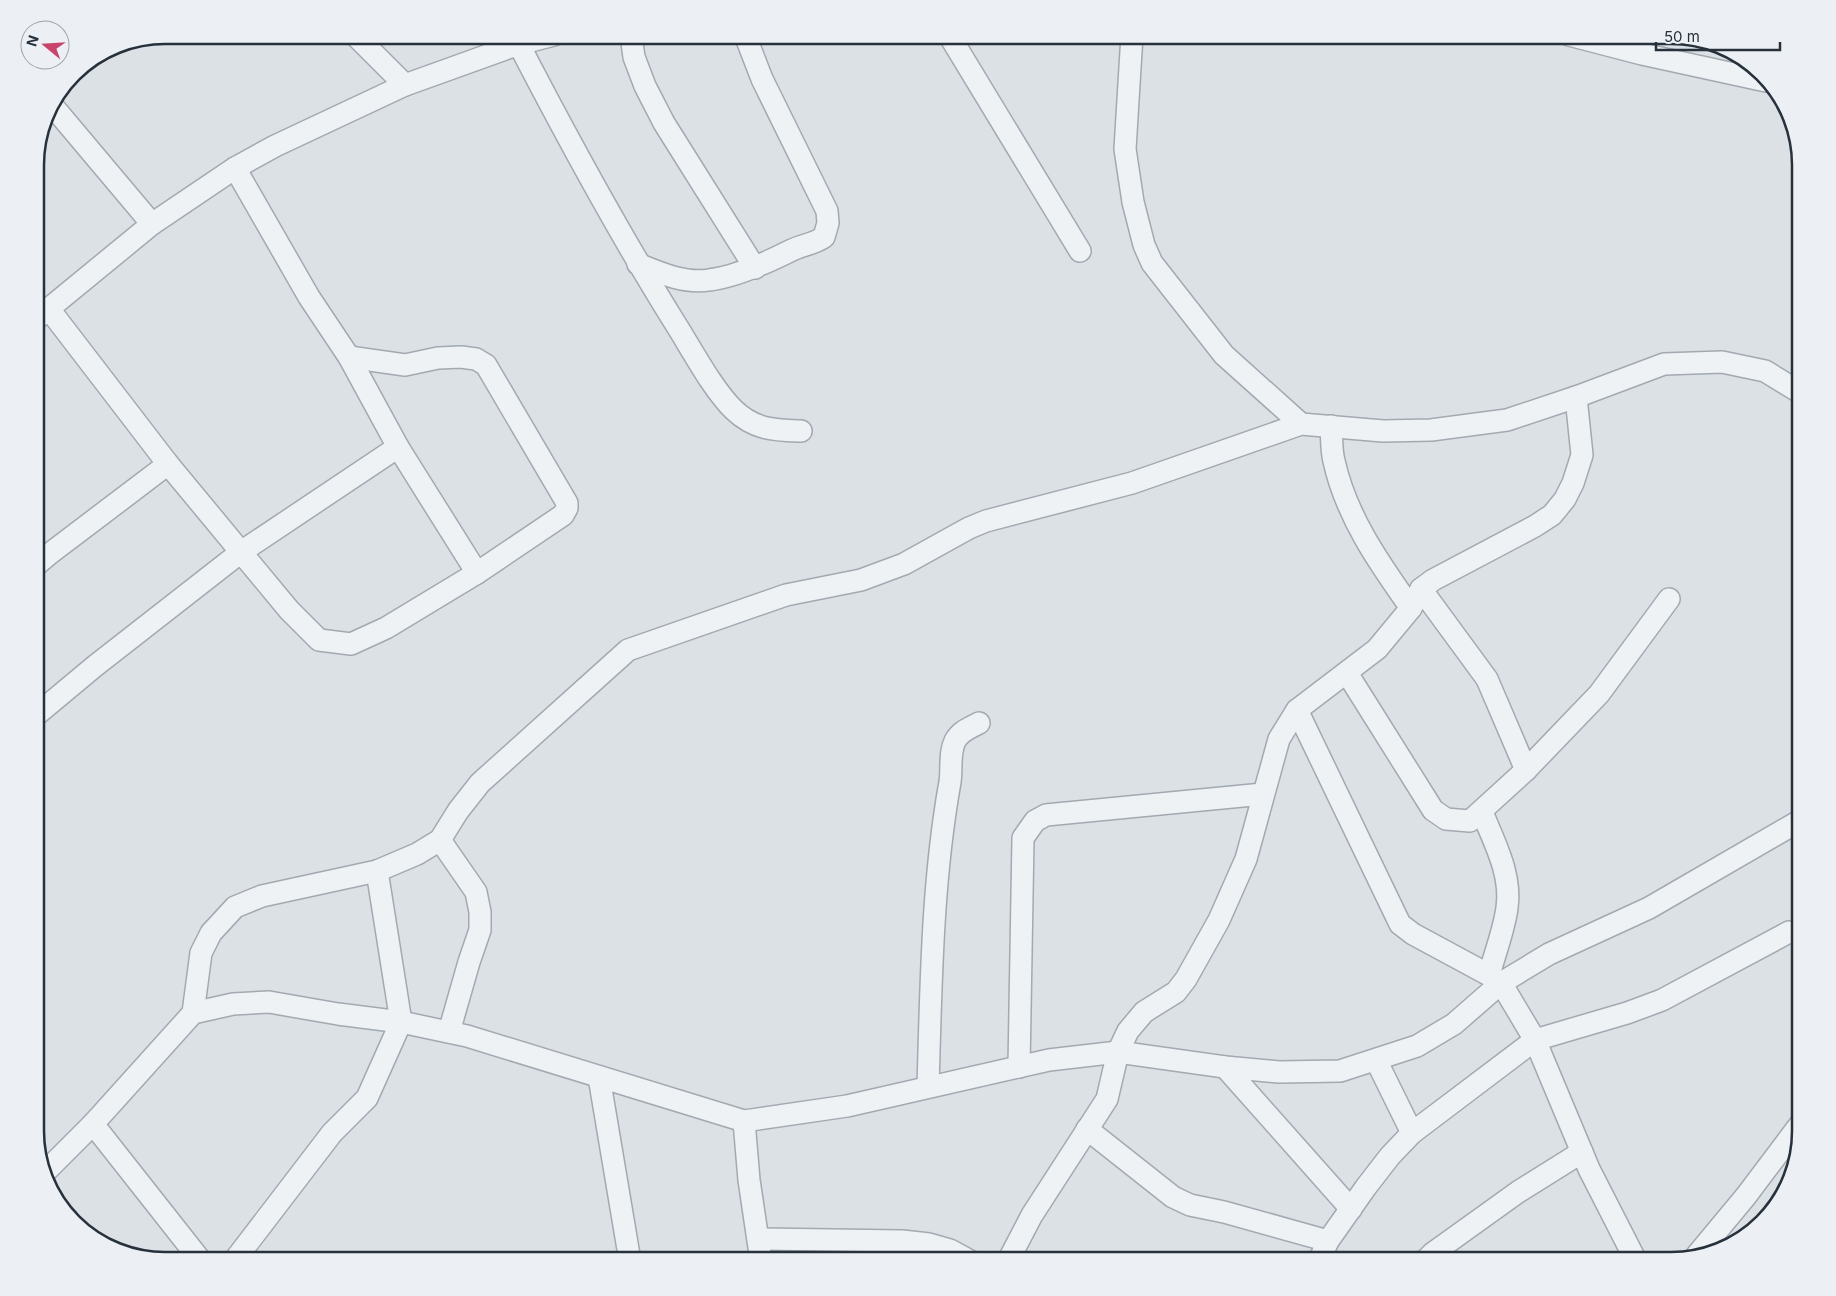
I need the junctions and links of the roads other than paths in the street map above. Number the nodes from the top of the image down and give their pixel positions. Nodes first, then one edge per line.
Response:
1 (364, 44) edge
2 (504, 44) edge
3 (519, 44) edge
4 (632, 44) edge
5 (748, 44) edge
6 (954, 44) edge
7 (1131, 44) edge
8 (1605, 44) edge
9 (1757, 79) edge
10 (405, 85) junction
11 (57, 111) edge
12 (235, 168) junction
13 (152, 224) junction
14 (1080, 251) dead end
15 (638, 264) junction
16 (755, 268) junction
17 (44, 313) edge
18 (44, 317) edge
19 (349, 357) junction
20 (1792, 388) edge
21 (1576, 397) junction
22 (1302, 424) junction
23 (1330, 426) junction
24 (801, 431) dead end
25 (398, 446) junction
26 (168, 464) junction
27 (241, 552) junction
28 (44, 558) edge
29 (476, 573) junction
30 (1421, 589) junction
31 (1669, 599) dead end
32 (1411, 608) junction
33 (1347, 673) junction
34 (44, 708) edge
35 (1297, 710) junction
36 (979, 723) dead end
37 (1526, 770) junction
38 (1263, 794) junction
39 (1482, 812) junction
40 (1792, 825) edge
41 (440, 840) junction
42 (377, 870) junction
43 (1789, 932) dead end
44 (1495, 979) junction
45 (193, 1013) junction
46 (401, 1022) junction
47 (449, 1032) junction
48 (1535, 1040) junction
49 (1118, 1052) junction
50 (1376, 1060) junction
51 (1019, 1067) junction
52 (1225, 1067) junction
53 (599, 1077) junction
54 (928, 1087) junction
55 (744, 1121) junction
56 (93, 1124) junction
57 (1087, 1129) junction
58 (1412, 1132) junction
59 (1792, 1135) edge
60 (1582, 1152) junction
61 (50, 1168) edge
62 (1351, 1209) junction
63 (758, 1239) junction
64 (1328, 1241) junction
65 (1703, 1248) edge
66 (194, 1252) edge
67 (241, 1252) edge
68 (628, 1252) edge
69 (760, 1252) edge
70 (954, 1252) edge
71 (1013, 1252) edge
72 (1323, 1252) edge
73 (1434, 1252) edge
74 (1632, 1252) edge

1 - 10 street
2 - 10 street
3 - 15 street
4 - 16 street
5 - 16 street
6 - 14 street
7 - 22 street
8 - 9 street
10 - 12 street
11 - 13 street
12 - 13 street
12 - 19 street
13 - 17 street
15 - 16 street
15 - 24 street
18 - 26 street
19 - 25 street
19 - 29 street
20 - 21 street
21 - 23 street
21 - 30 street
22 - 23 street
22 - 41 street
23 - 32 street
25 - 27 street
25 - 29 street
26 - 27 street
26 - 28 street
27 - 29 street
27 - 34 street
30 - 32 street
30 - 37 street
31 - 37 street
32 - 33 street
33 - 35 street
33 - 39 street
35 - 38 street
35 - 44 street
36 - 54 street
37 - 39 street
38 - 49 street
38 - 51 street
39 - 44 street
40 - 44 street
41 - 42 street
41 - 47 street
42 - 45 street
42 - 46 street
43 - 48 street
44 - 48 street
44 - 50 street
45 - 46 street
45 - 56 street
46 - 47 street
46 - 67 street
47 - 53 street
48 - 58 street
48 - 60 street
49 - 51 street
49 - 52 street
49 - 57 street
50 - 52 street
50 - 58 street
51 - 54 street
52 - 62 street
53 - 55 street
53 - 68 street
54 - 55 street
55 - 63 street
56 - 61 street
56 - 66 street
57 - 64 street
57 - 71 street
58 - 62 street
59 - 65 street
60 - 73 street
60 - 74 street
62 - 64 street
63 - 69 street
63 - 70 street
64 - 72 street

